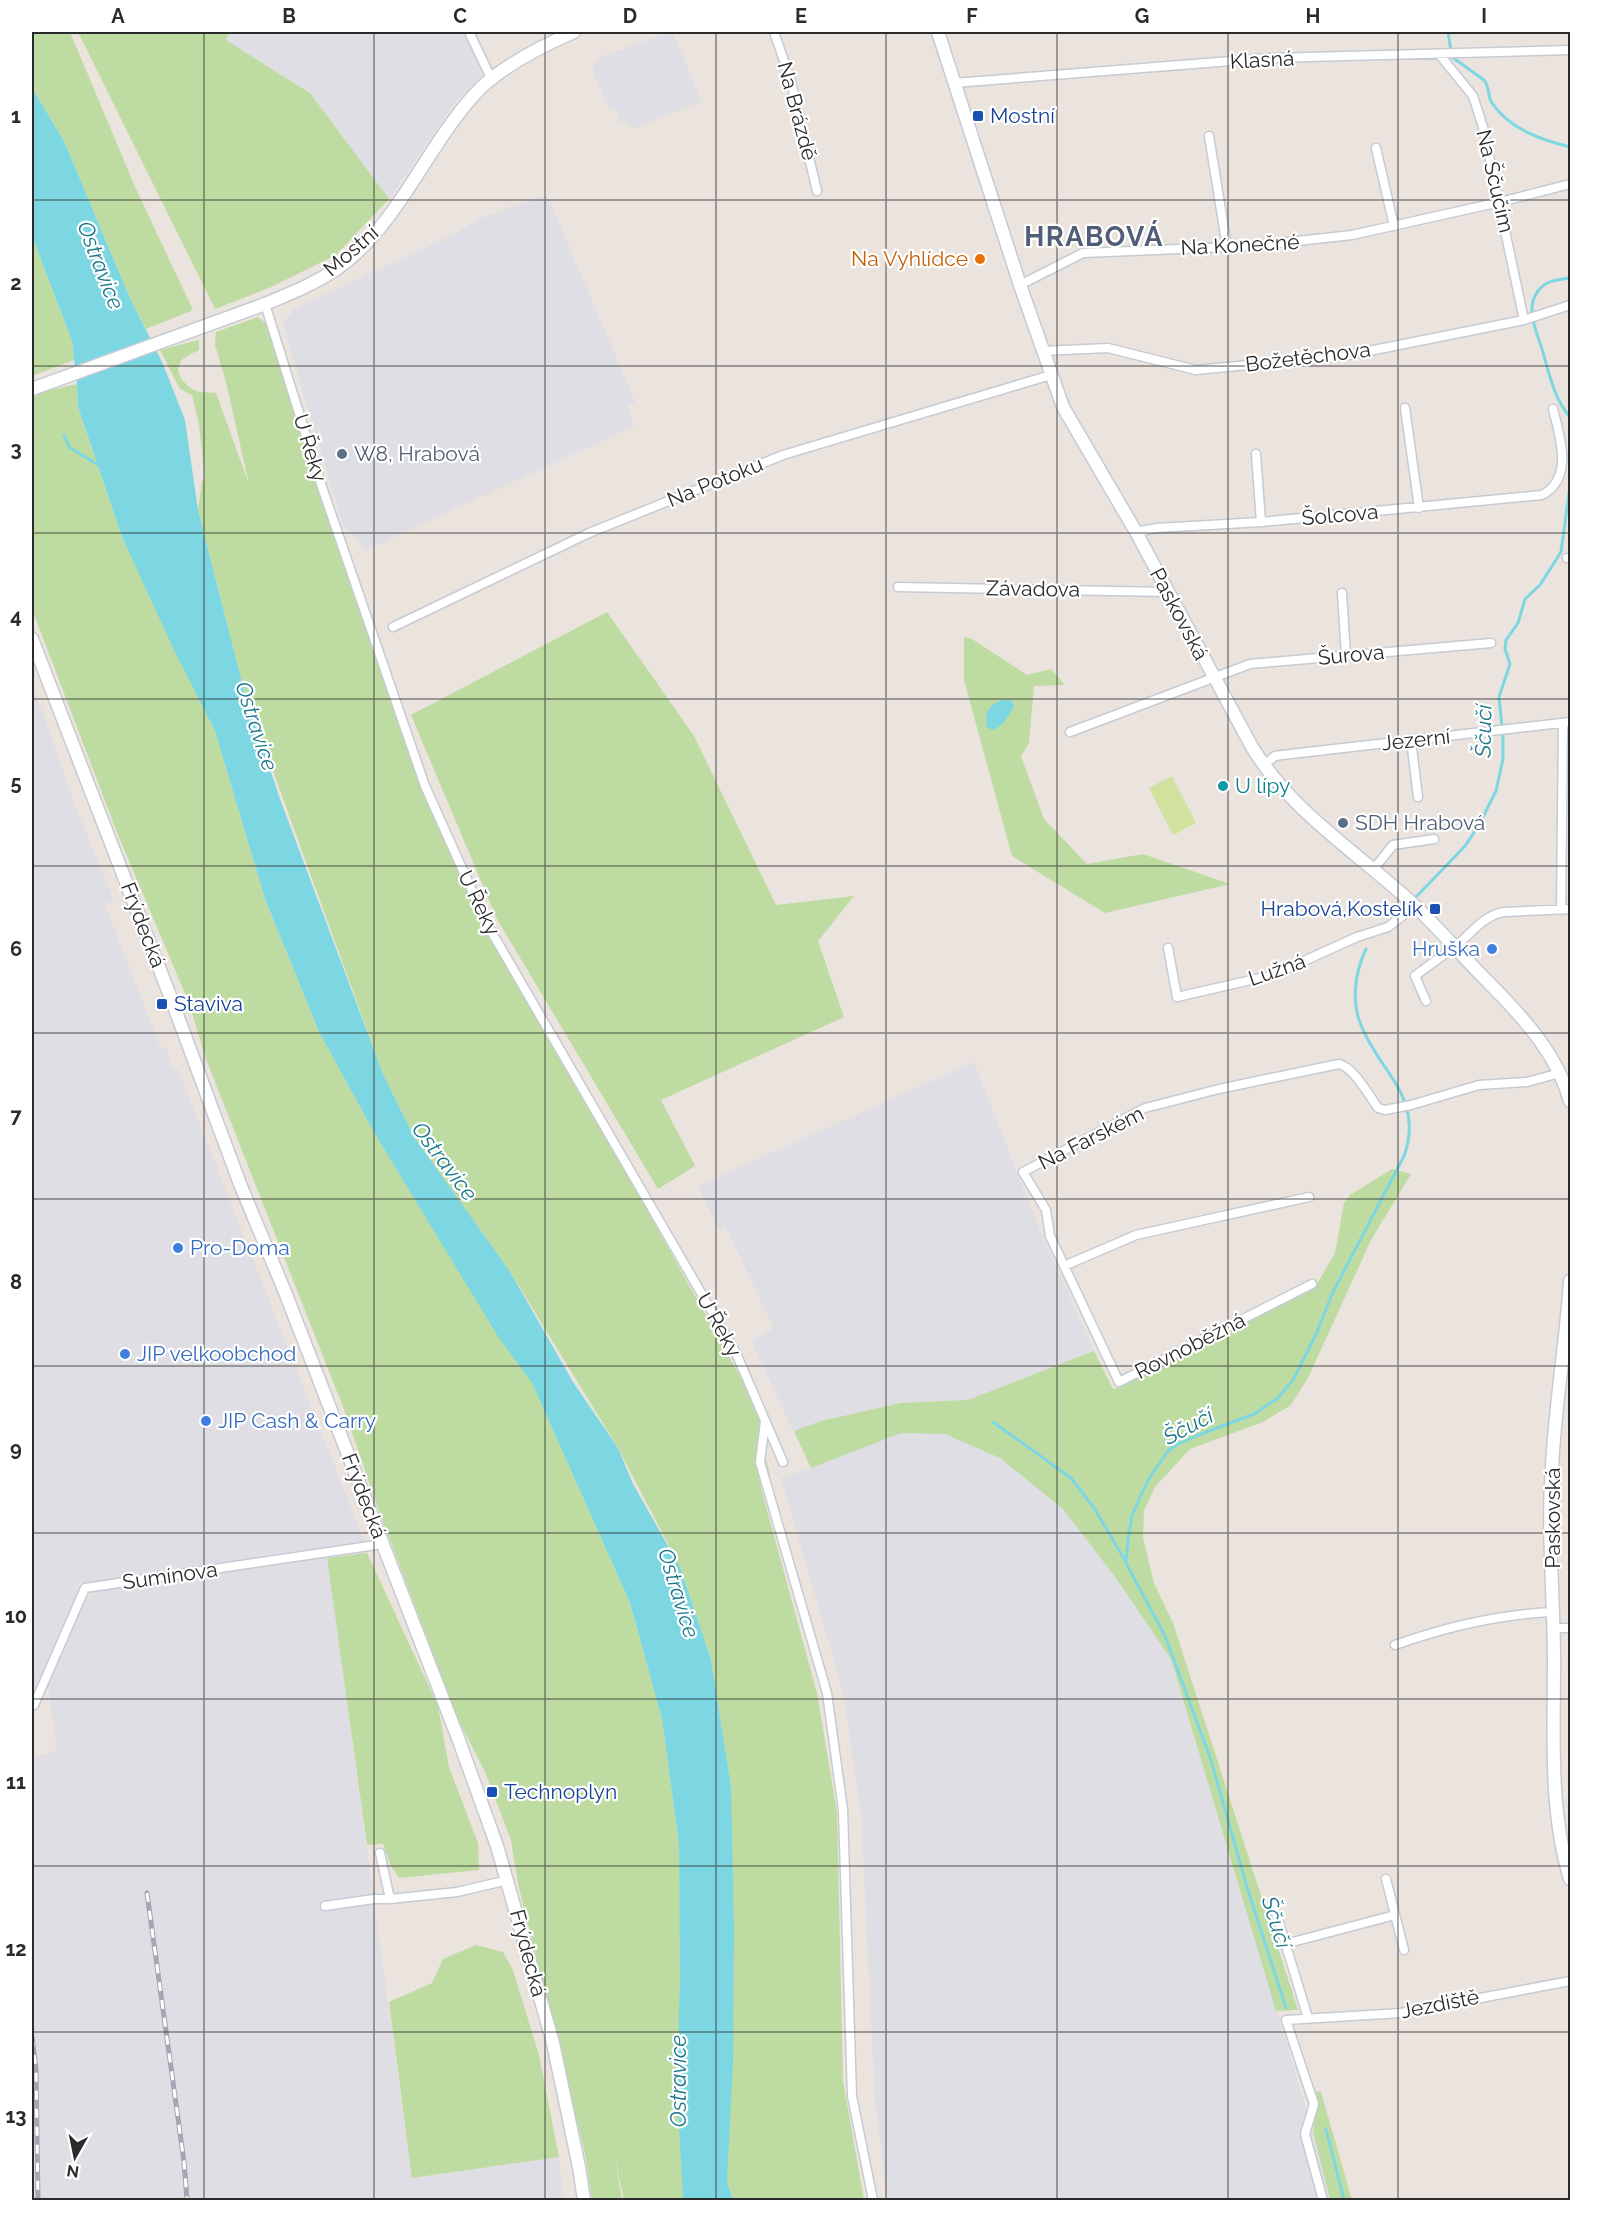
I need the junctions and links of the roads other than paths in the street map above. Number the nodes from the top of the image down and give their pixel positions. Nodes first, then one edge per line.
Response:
1 (469, 32) edge
2 (574, 32) edge
3 (774, 32) edge
4 (938, 32) edge
5 (1570, 50) edge
6 (1439, 54) junction
7 (492, 80) junction
8 (954, 83) junction
9 (1209, 136) dead end
10 (1376, 148) dead end
11 (1570, 184) edge
12 (817, 191) dead end
13 (1500, 202) junction
14 (1394, 226) junction
15 (1227, 247) junction
16 (1020, 285) junction
17 (265, 304) junction
18 (1570, 305) edge
19 (1525, 320) junction
20 (1042, 351) junction
21 (1052, 375) junction
22 (32, 389) edge
23 (1405, 408) dead end
24 (1553, 409) dead end
25 (1256, 454) dead end
26 (1419, 508) junction
27 (1261, 522) junction
28 (1136, 532) junction
29 (898, 587) dead end
30 (1168, 592) junction
31 (1342, 593) dead end
32 (393, 627) dead end
33 (32, 639) edge
34 (1491, 643) dead end
35 (1346, 656) junction
36 (1213, 678) junction
37 (1567, 723) edge
38 (1070, 732) dead end
39 (1412, 740) junction
40 (1264, 765) junction
41 (1418, 797) dead end
42 (1434, 838) dead end
43 (1373, 870) junction
44 (1414, 906) junction
45 (1566, 909) edge
46 (1455, 947) junction
47 (1168, 948) dead end
48 (1426, 1001) dead end
49 (1560, 1074) junction
50 (1570, 1101) edge
51 (1309, 1197) dead end
52 (1064, 1266) junction
53 (1570, 1281) edge
54 (1312, 1284) dead end
55 (765, 1421) junction
56 (783, 1462) dead end
57 (383, 1544) junction
58 (1554, 1612) junction
59 (1554, 1628) junction
60 (1570, 1628) edge
61 (1395, 1645) dead end
62 (32, 1706) edge
63 (380, 1853) dead end
64 (1386, 1879) dead end
65 (1570, 1879) edge
66 (508, 1880) junction
67 (390, 1899) junction
68 (326, 1906) dead end
69 (1274, 1906) dead end
70 (1395, 1915) junction
71 (1285, 1944) junction
72 (1404, 1950) dead end
73 (1570, 1981) edge
74 (1308, 2018) junction
75 (584, 2200) edge
76 (873, 2200) edge
77 (1323, 2200) edge

1 - 7 street
2 - 7 main road, Mostní
3 - 12 street, Na Brázdě
4 - 8 main road, Paskovská
5 - 6 street, Klasná
6 - 8 street, Klasná
6 - 13 street, Na Ščučím
7 - 17 main road, Mostní
8 - 16 main road, Paskovská
9 - 15 street
10 - 14 street
11 - 13 street, Na Konečné
13 - 14 street, Na Konečné
13 - 19 street, Na Ščučím
14 - 15 street, Na Konečné
15 - 16 street, Na Konečné
16 - 20 main road, Paskovská
17 - 22 main road, Mostní
17 - 55 street, U Řeky
18 - 19 street, Božetěchova
19 - 20 street, Božetěchova
20 - 21 main road, Paskovská
21 - 28 main road, Paskovská
21 - 32 street, Na Potoku
23 - 26 street
24 - 26 street, Šolcova
25 - 27 street
26 - 27 street, Šolcova
27 - 28 street, Šolcova
28 - 30 main road, Paskovská
29 - 30 street, Závadova
30 - 36 main road, Paskovská
31 - 35 street
33 - 57 main road, Frýdecká
34 - 35 street, Šurova
35 - 36 street, Šurova
36 - 38 street
36 - 40 main road, Paskovská
37 - 39 street, Jezerní
37 - 45 street
39 - 40 street, Jezerní
39 - 41 street
40 - 43 main road, Paskovská
42 - 43 street
43 - 44 main road, Paskovská
44 - 46 main road, Paskovská
44 - 47 street, Lužná
45 - 46 street
46 - 48 street
46 - 49 main road, Paskovská
49 - 50 main road, Paskovská
49 - 52 street, Na Farském
51 - 52 street
52 - 54 street, Rovnoběžná
53 - 58 main road, Paskovská
55 - 56 street, U Řeky
55 - 76 street
57 - 62 street, Sumínova
57 - 66 main road, Frýdecká
58 - 59 main road, Paskovská
58 - 61 street
59 - 60 street
59 - 65 main road, Paskovská
63 - 67 street
64 - 70 street
66 - 67 street
66 - 75 main road, Frýdecká
67 - 68 street
69 - 71 street
70 - 71 street
70 - 72 street
71 - 74 street
73 - 74 street, Jezdiště
74 - 77 street, Jezdiště

